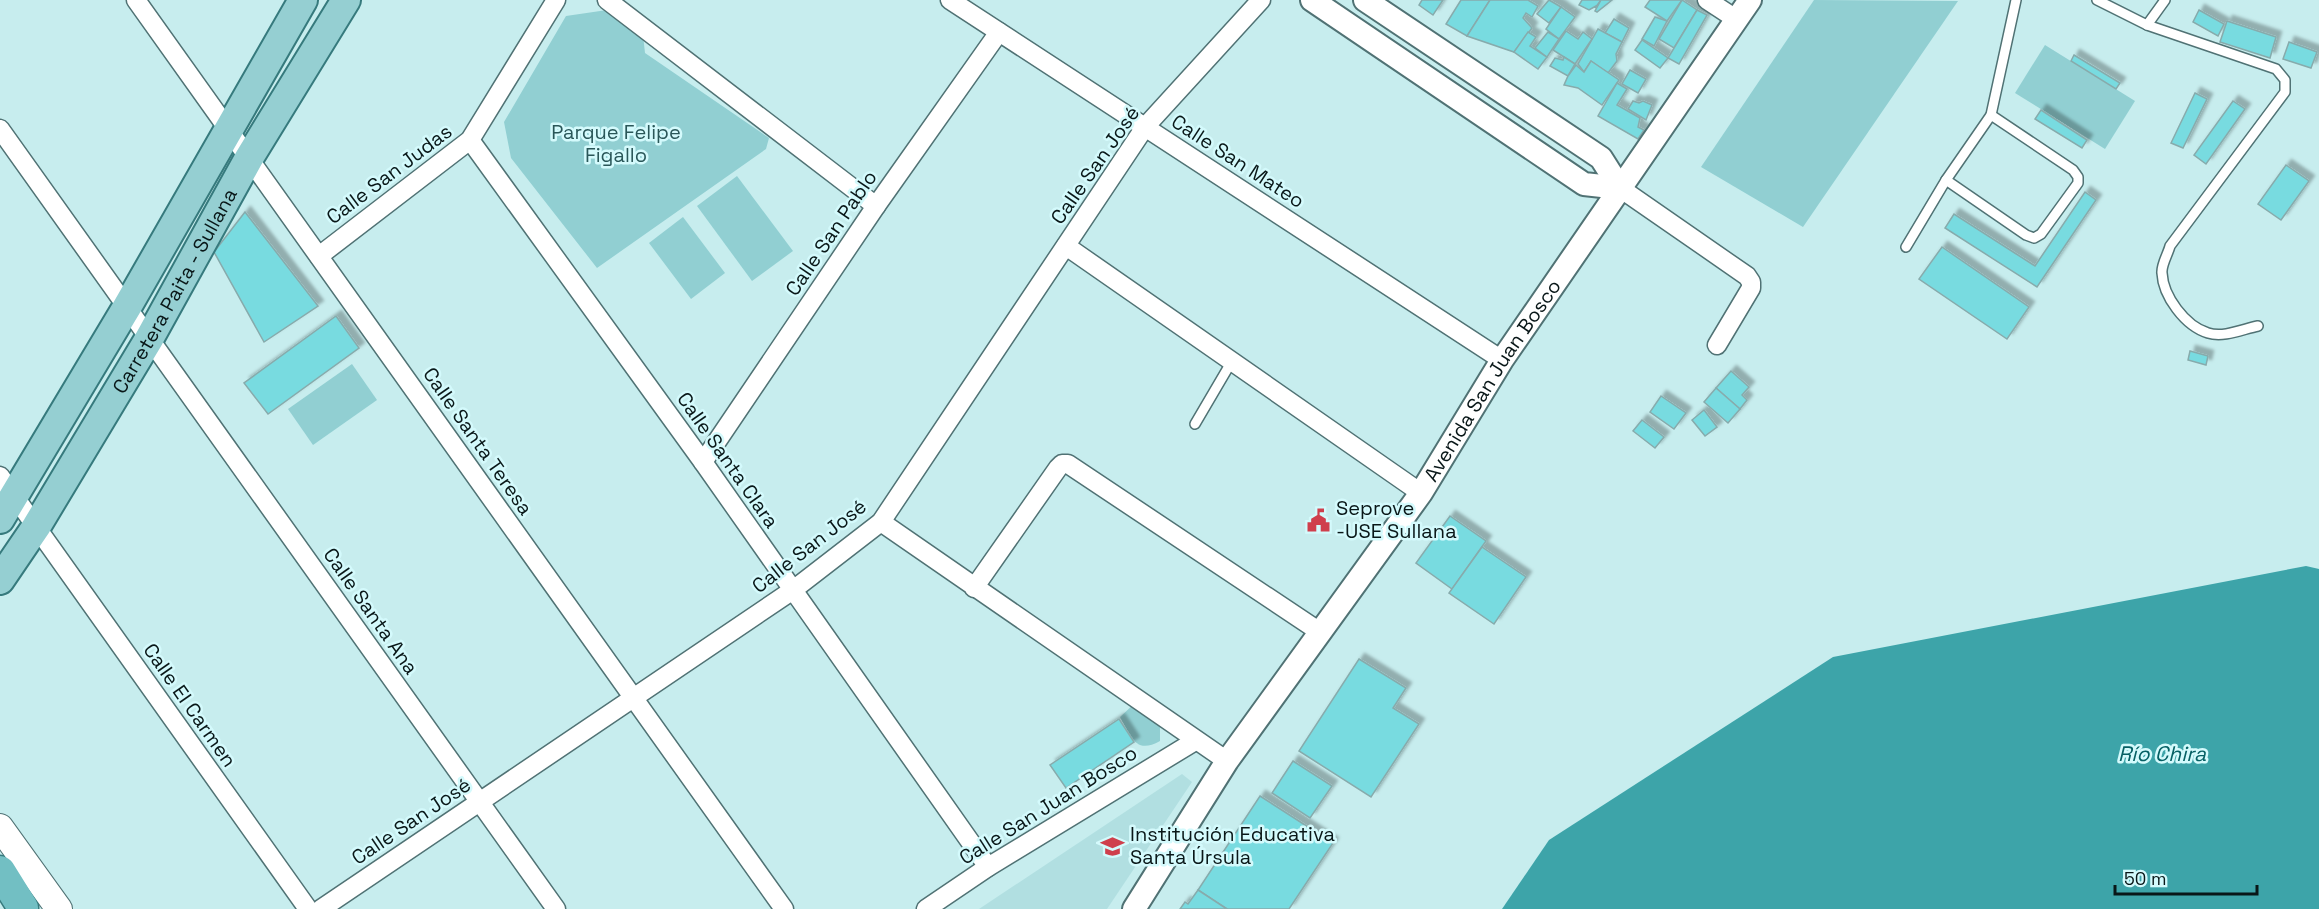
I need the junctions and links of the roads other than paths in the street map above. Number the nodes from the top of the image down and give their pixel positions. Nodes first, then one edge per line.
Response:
1 (136, 0) edge
2 (303, 0) edge
3 (346, 0) edge
4 (556, 0) edge
5 (607, 0) edge
6 (950, 0) edge
7 (1261, 0) edge
8 (1312, 0) edge
9 (1365, 0) edge
10 (1707, 0) edge
11 (1750, 0) edge
12 (2016, 0) edge
13 (2097, 0) edge
14 (2165, 0) edge
15 (1736, 19) junction
16 (2147, 25) junction
17 (999, 32) junction
18 (1991, 116) junction
19 (1145, 127) junction
20 (0, 129) edge
21 (228, 129) junction
22 (470, 140) junction
23 (249, 158) junction
24 (1946, 180) junction
25 (1620, 188) junction
26 (876, 206) junction
27 (1066, 246) junction
28 (1906, 247) dead end
29 (319, 256) junction
30 (127, 307) junction
31 (2258, 326) dead end
32 (150, 339) junction
33 (1717, 345) dead end
34 (1502, 360) junction
35 (1232, 361) junction
36 (1195, 424) dead end
37 (703, 462) junction
38 (1421, 493) junction
39 (5, 497) edge
40 (881, 522) junction
41 (36, 527) junction
42 (0, 580) edge
43 (974, 588) junction
44 (793, 590) junction
45 (1320, 632) junction
46 (633, 698) junction
47 (1195, 741) junction
48 (1227, 761) junction
49 (479, 802) junction
50 (0, 827) edge
51 (988, 867) junction
52 (0, 872) edge
53 (0, 876) edge
54 (24, 908) edge
55 (59, 909) edge
56 (308, 909) edge
57 (321, 909) edge
58 (556, 909) edge
59 (784, 909) edge
60 (926, 909) edge
61 (1134, 909) edge

1 - 21 street, Calle Santa Teresa
2 - 21 main road, Carretera Paita - Sullana
3 - 23 main road, Carretera Paita - Sullana
4 - 22 street, Calle San Judas
5 - 26 street
6 - 17 street, Calle San Mateo
7 - 19 street, Calle San José
8 - 25 street
9 - 25 street
10 - 15 street
11 - 15 street, Avenida San Juan Bosco
12 - 18 lane
13 - 16 lane
14 - 16 lane
15 - 25 street, Avenida San Juan Bosco
16 - 31 lane
17 - 19 street, Calle San Mateo
17 - 26 street, Calle San Pablo
18 - 24 lane
18 - 24 lane
19 - 27 street, Calle San José
19 - 34 street, Calle San Mateo
20 - 30 street, Calle Santa Ana
21 - 23 street, Calle Santa Teresa
21 - 30 main road, Carretera Paita - Sullana
22 - 29 street, Calle San Judas
22 - 37 street, Calle Santa Clara
23 - 29 street, Calle Santa Teresa
23 - 32 main road, Carretera Paita - Sullana
24 - 28 lane
25 - 33 street
25 - 34 street, Avenida San Juan Bosco
26 - 37 street, Calle San Pablo
27 - 35 street
27 - 40 street, Calle San José
29 - 46 street, Calle Santa Teresa
30 - 32 street, Calle Santa Ana
30 - 39 main road, Carretera Paita - Sullana
32 - 41 main road, Carretera Paita - Sullana
32 - 49 street, Calle Santa Ana
34 - 38 street, Avenida San Juan Bosco
35 - 36 lane
35 - 38 street
37 - 44 street, Calle Santa Clara
38 - 45 street, Avenida San Juan Bosco
39 - 41 street, Calle El Carmen
40 - 43 street
40 - 44 street, Calle San José
41 - 42 main road, Carretera Paita - Sullana
41 - 56 street, Calle El Carmen
43 - 45 street
43 - 47 street
44 - 46 street, Calle San José
44 - 51 street, Calle Santa Clara
45 - 48 street, Avenida San Juan Bosco
46 - 49 street, Calle San José
46 - 59 street, Calle Santa Teresa
47 - 48 street
47 - 51 street, Calle San Juan Bosco
48 - 61 street, Avenida San Juan Bosco
49 - 57 street, Calle San José
49 - 58 street, Calle Santa Ana
50 - 55 main road
51 - 60 street, Calle San Juan Bosco
52 - 54 highway
53 - 54 highway

